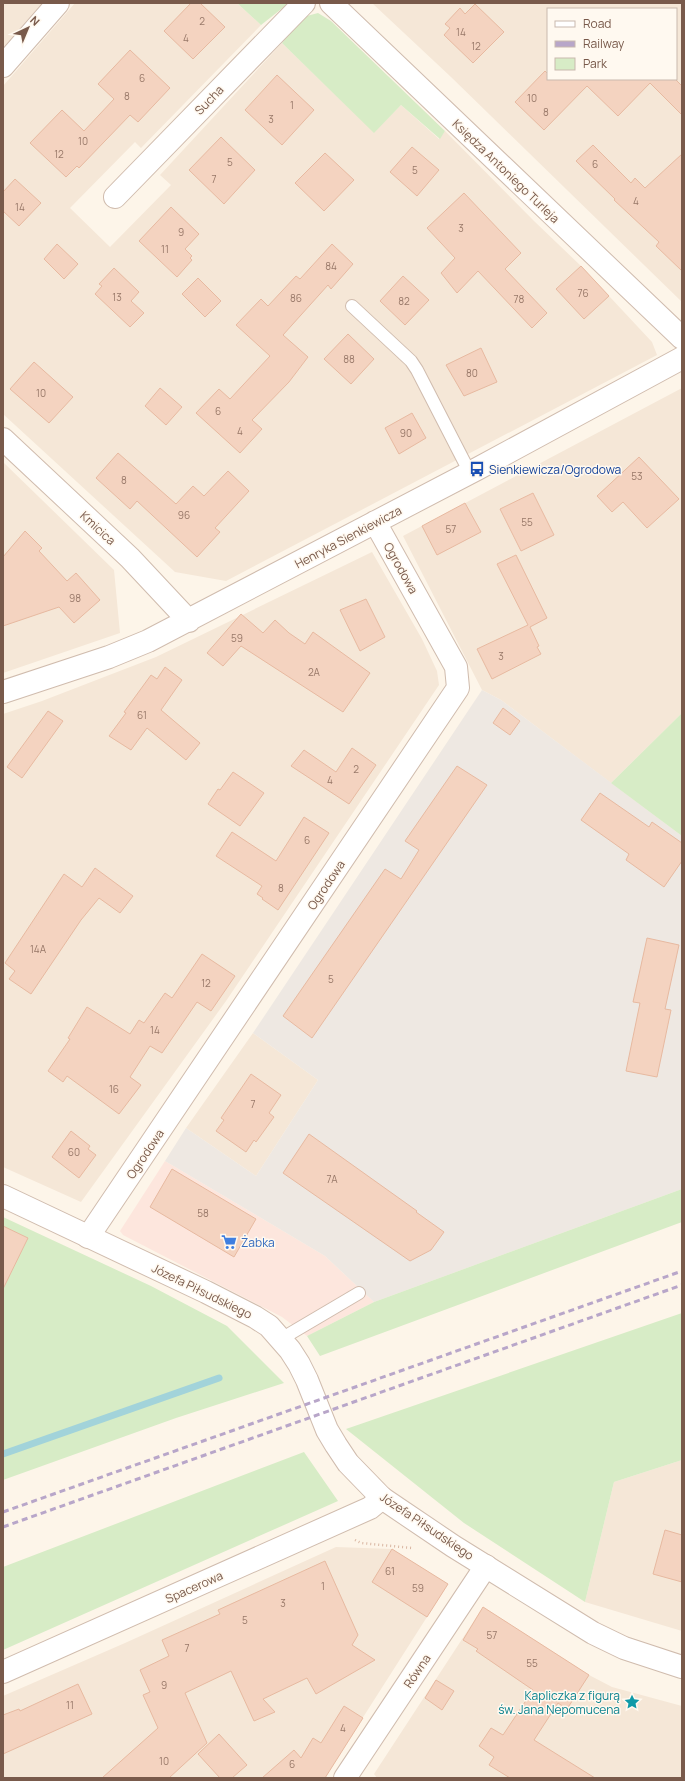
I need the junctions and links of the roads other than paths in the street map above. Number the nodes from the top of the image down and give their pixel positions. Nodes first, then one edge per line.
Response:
1 (58, 3) edge
2 (304, 3) edge
3 (331, 3) edge
4 (3, 66) edge
5 (114, 197) dead end
6 (352, 306) dead end
7 (682, 338) edge
8 (682, 358) edge
9 (3, 439) edge
10 (470, 473) junction
11 (375, 522) junction
12 (189, 621) junction
13 (3, 692) edge
14 (3, 1196) edge
15 (88, 1237) junction
16 (360, 1293) dead end
17 (281, 1339) junction
18 (382, 1498) junction
19 (486, 1566) junction
20 (682, 1667) edge
21 (3, 1672) edge
22 (348, 1777) edge

1 - 4 street
2 - 5 street, Sucha
3 - 7 street, Księdza Antoniego Turleja
6 - 10 lane
8 - 10 street, Henryka Sienkiewicza
9 - 12 street, Kmicica
10 - 11 street, Henryka Sienkiewicza
11 - 12 street, Henryka Sienkiewicza
11 - 15 street, Ogrodowa
12 - 13 street, Henryka Sienkiewicza
14 - 15 street, Józefa Piłsudskiego
15 - 17 street, Józefa Piłsudskiego
16 - 17 lane
17 - 18 street, Józefa Piłsudskiego
18 - 19 street, Józefa Piłsudskiego
18 - 21 street, Spacerowa
19 - 20 street, Józefa Piłsudskiego
19 - 22 street, Równa

